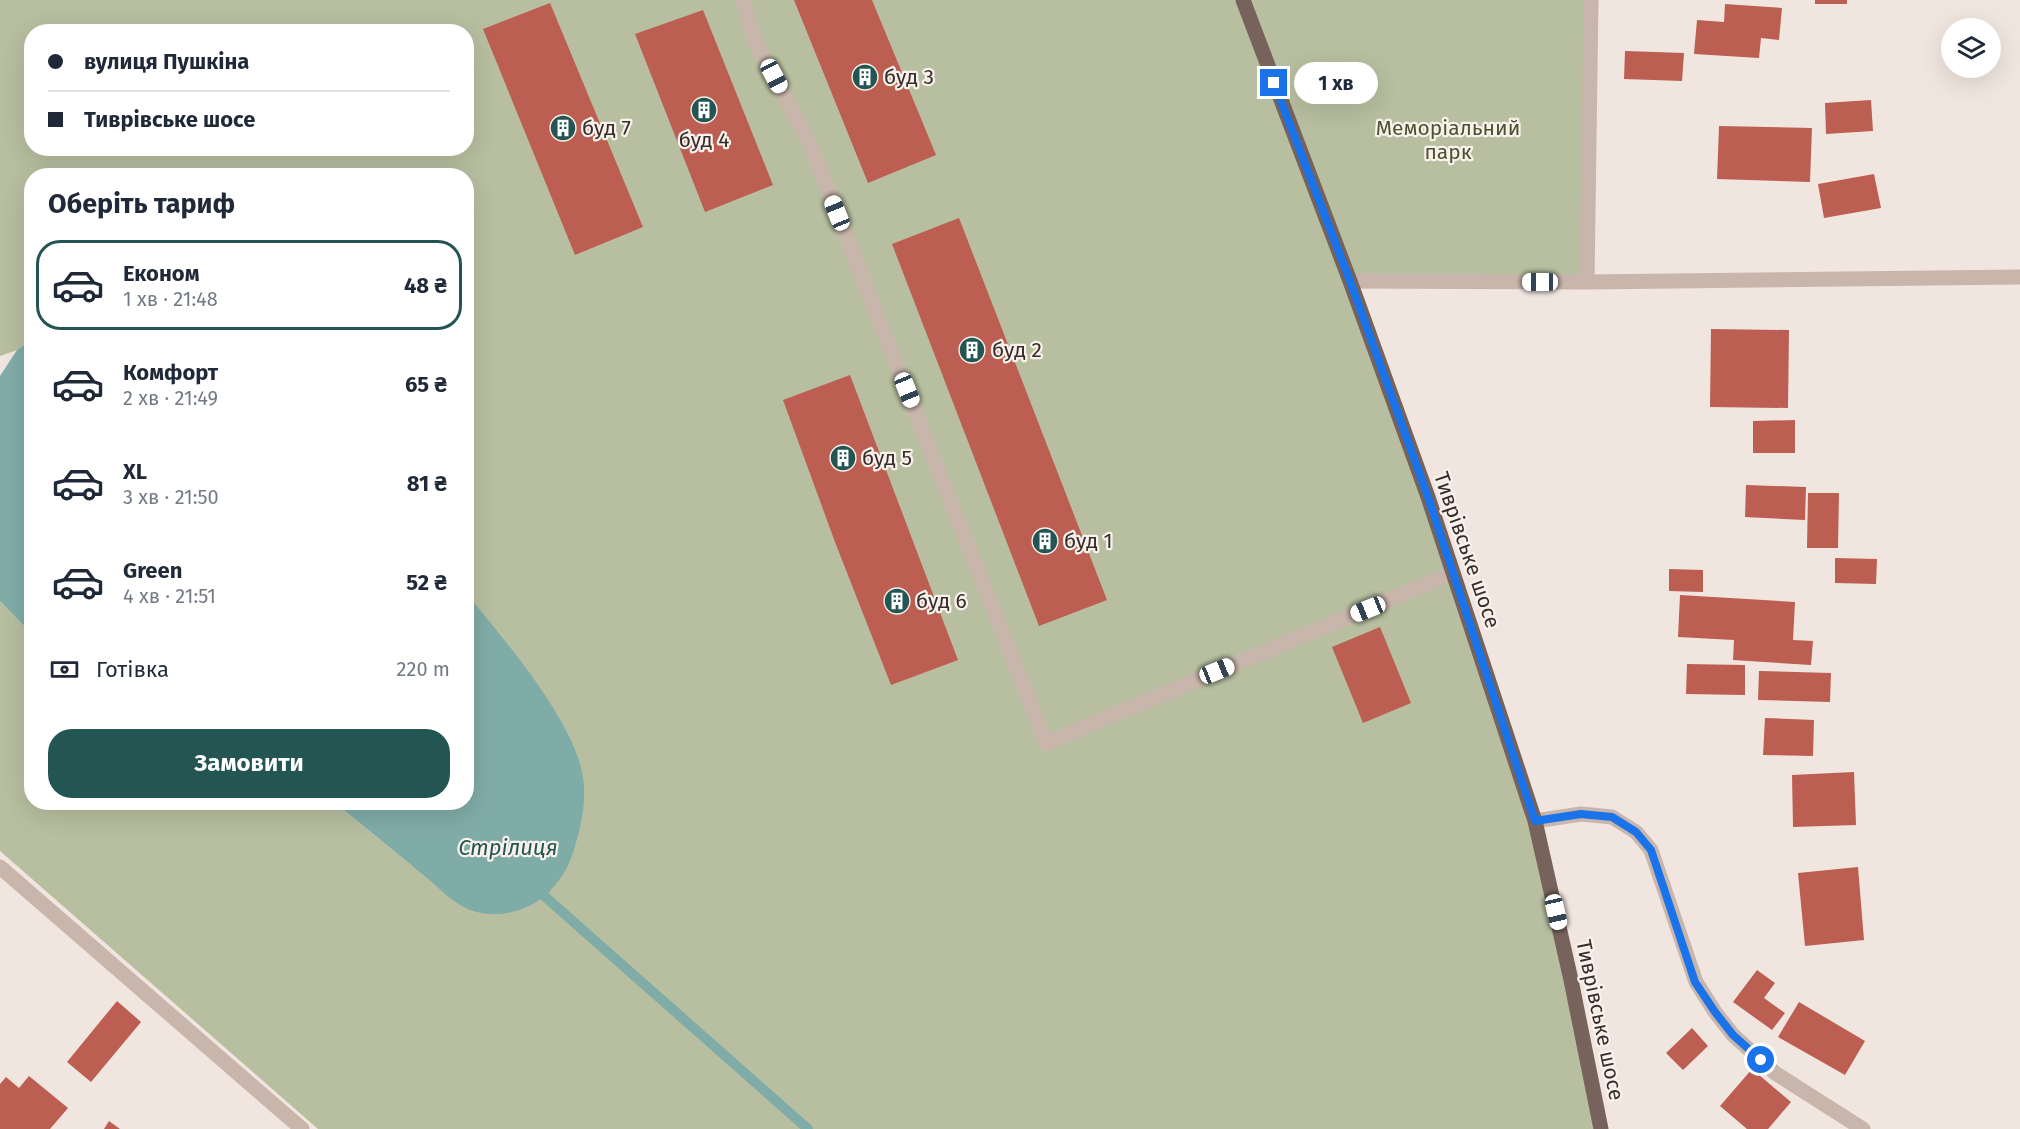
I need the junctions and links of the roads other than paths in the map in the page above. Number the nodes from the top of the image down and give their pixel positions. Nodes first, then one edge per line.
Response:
1 (743, 0) edge
2 (1243, 0) edge
3 (1591, 0) edge
4 (2020, 277) edge
5 (1350, 281) junction
6 (1587, 282) junction
7 (1453, 573) junction
8 (1535, 821) junction
9 (0, 867) edge
10 (302, 1129) edge
11 (1601, 1129) edge
12 (1863, 1129) edge

1 - 7 street
2 - 5 main road, Тиврівське шосе
3 - 6 street
4 - 6 street
5 - 6 street
5 - 7 main road, Тиврівське шосе
7 - 8 main road, Тиврівське шосе
8 - 11 main road, Тиврівське шосе
8 - 12 street
9 - 10 street

